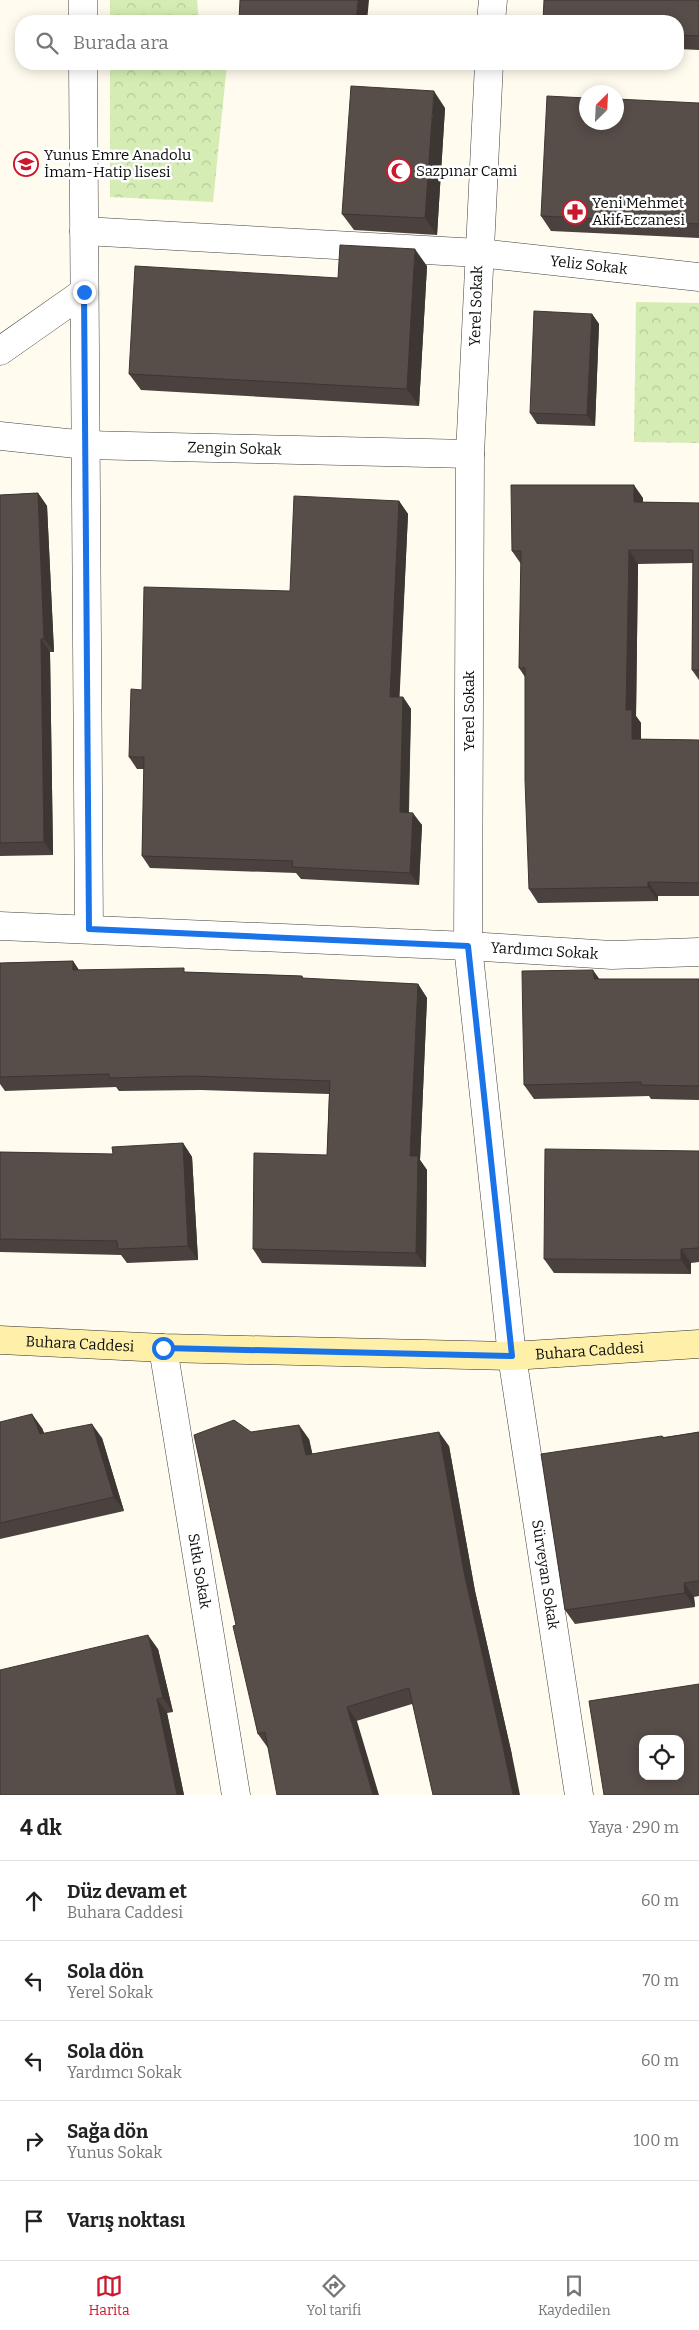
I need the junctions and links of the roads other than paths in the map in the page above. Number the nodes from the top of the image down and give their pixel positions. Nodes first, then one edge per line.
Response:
1 (83, 0) edge
2 (493, 0) edge
3 (83, 15) edge
4 (492, 15) edge
5 (83, 70) edge
6 (489, 70) edge
7 (84, 230) junction
8 (479, 253) junction
9 (699, 277) edge
10 (84, 292) junction
11 (0, 351) edge
12 (0, 436) edge
13 (86, 445) junction
14 (470, 454) junction
15 (0, 926) edge
16 (89, 929) junction
17 (468, 946) junction
18 (699, 952) edge
19 (0, 1340) edge
20 (699, 1344) edge
21 (163, 1348) junction
22 (512, 1356) junction
23 (236, 1795) edge
24 (579, 1795) edge

1 - 3 street
2 - 4 street
5 - 7 street
6 - 8 street, Yerel Sokak
7 - 8 street, Yeliz Sokak
7 - 10 street
8 - 9 street, Yeliz Sokak
8 - 14 street, Yerel Sokak
10 - 11 street
10 - 13 street
12 - 13 street, Zengin Sokak
13 - 14 street, Zengin Sokak
13 - 16 street
14 - 17 street, Yerel Sokak
15 - 16 street, Yardımcı Sokak
16 - 17 street, Yardımcı Sokak
17 - 18 street, Yardımcı Sokak
17 - 22 street, Yerel Sokak
19 - 21 main road, Buhara Caddesi
20 - 22 main road, Buhara Caddesi
21 - 22 main road, Buhara Caddesi
21 - 23 street, Sıtkı Sokak
22 - 24 street, Sürveyan Sokak

